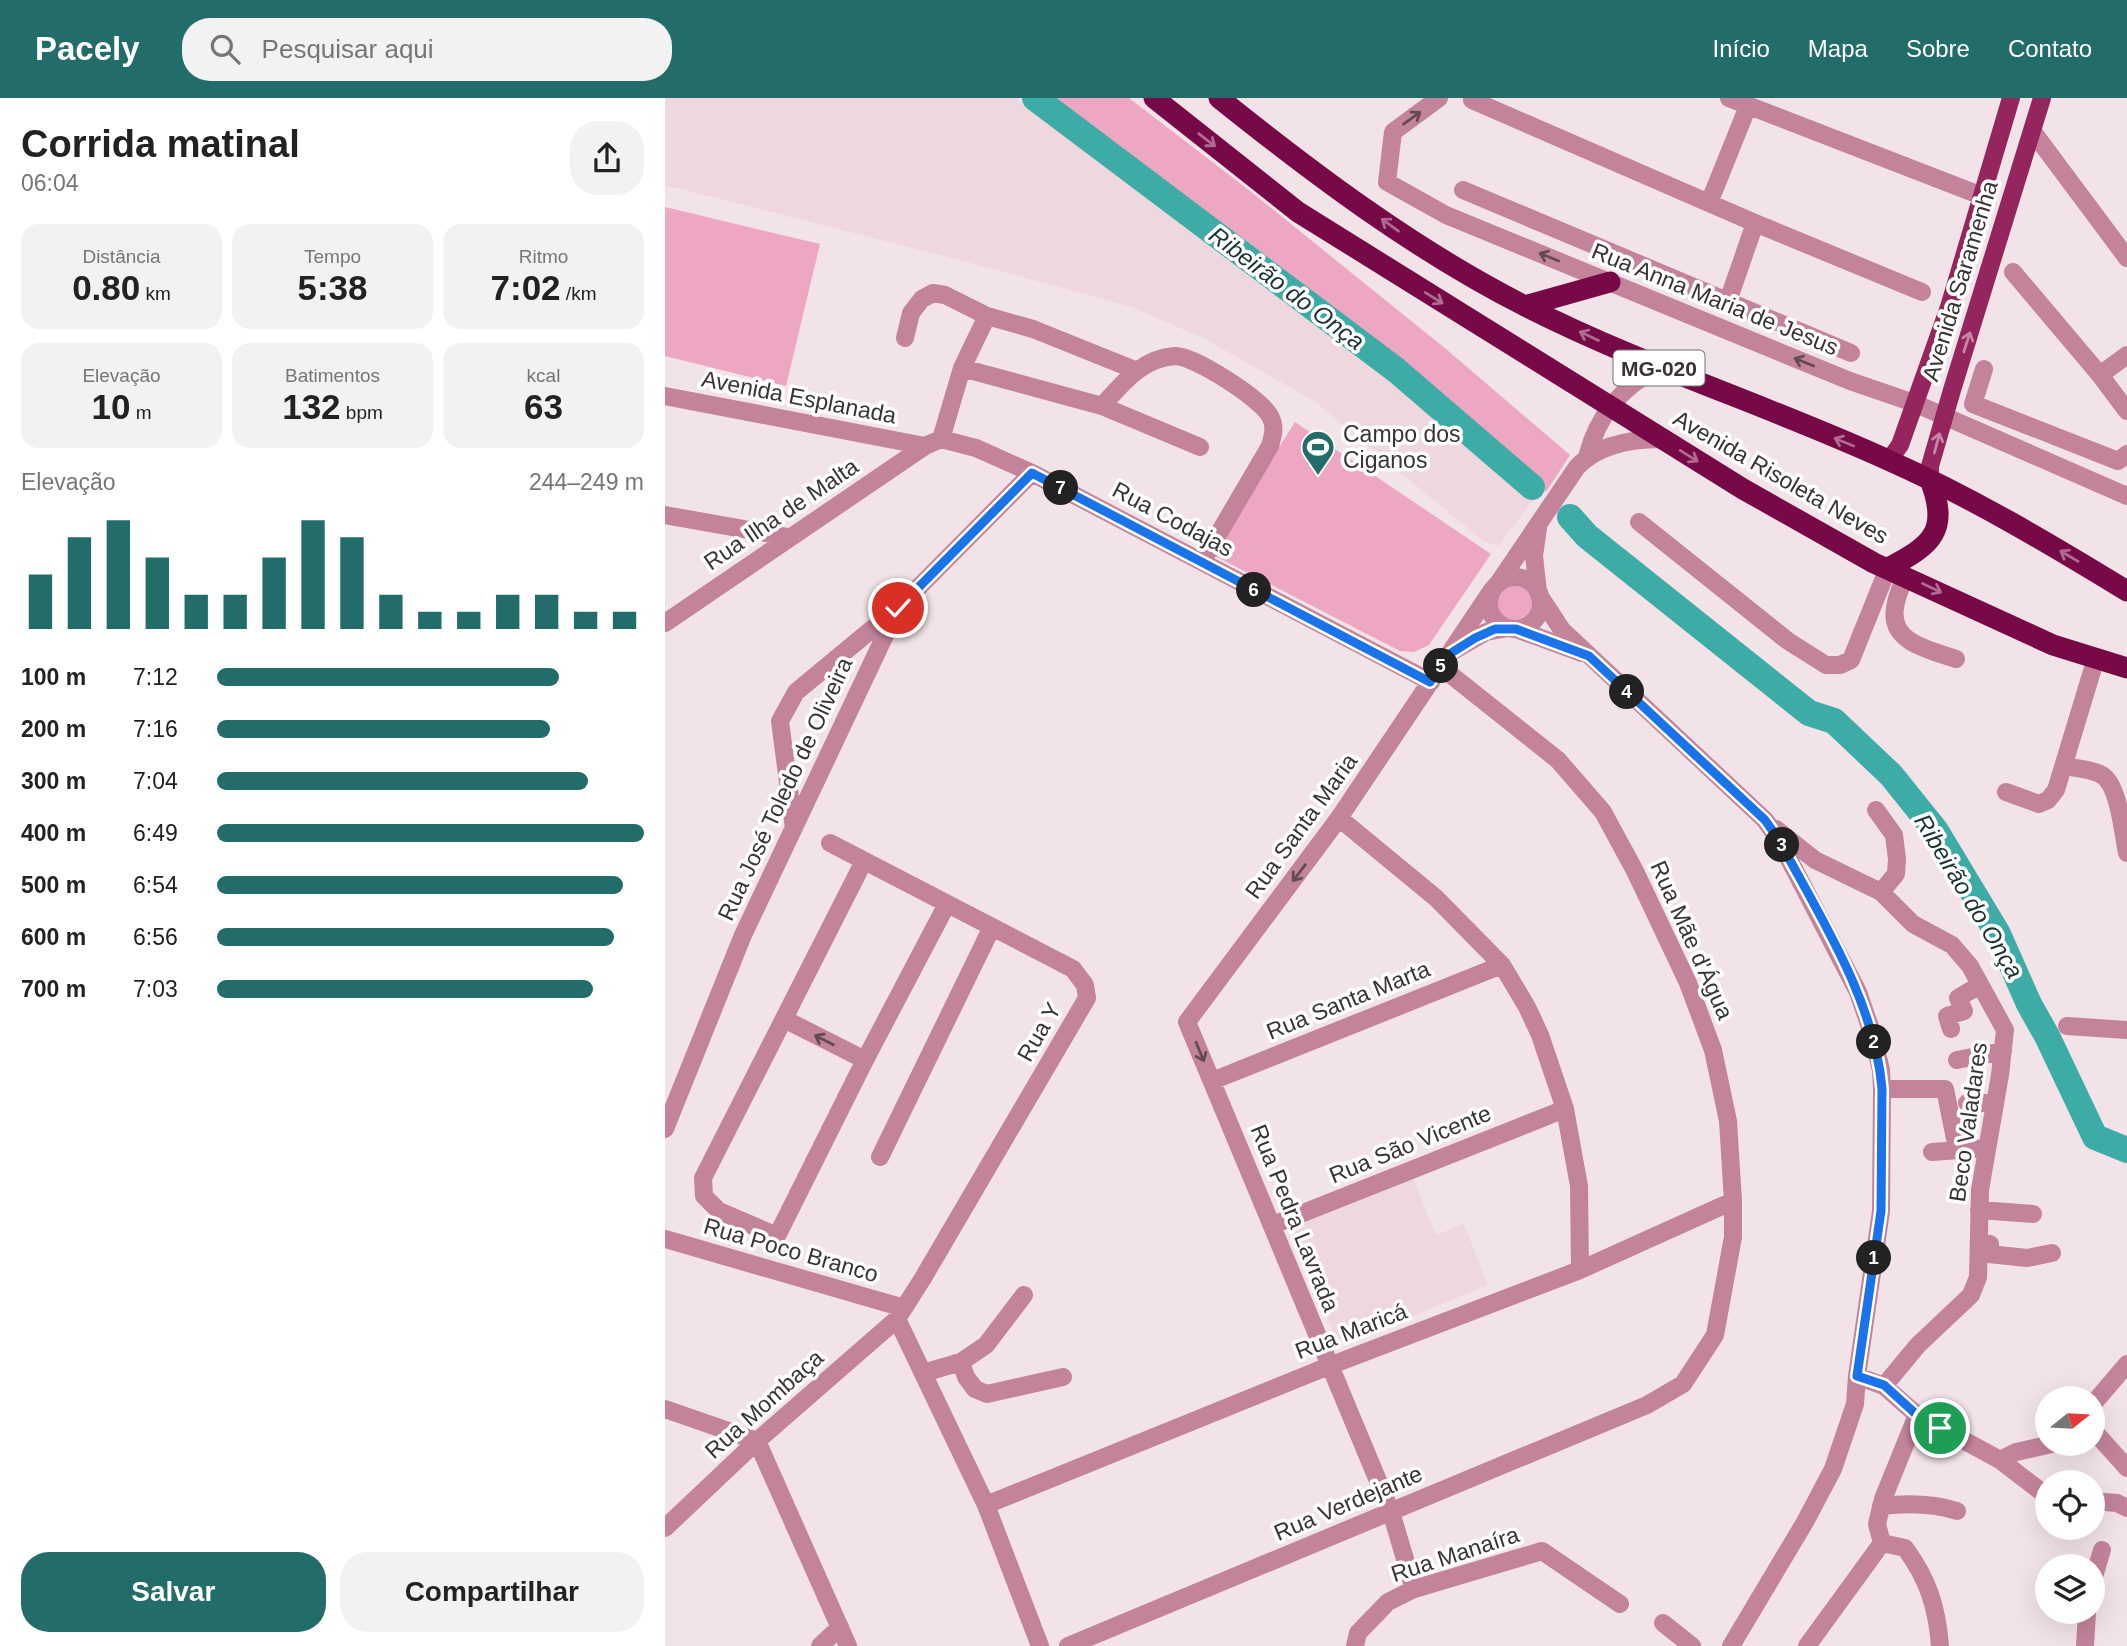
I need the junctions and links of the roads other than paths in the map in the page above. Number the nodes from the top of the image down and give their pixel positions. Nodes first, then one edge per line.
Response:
1 (1154, 98) edge
2 (1219, 98) edge
3 (1439, 98) edge
4 (1729, 98) edge
5 (2011, 98) edge
6 (2042, 98) edge
7 (1472, 100) dead end
8 (1748, 106) junction
9 (2033, 132) junction
10 (1463, 190) dead end
11 (1982, 196) junction
12 (1709, 203) junction
13 (1755, 223) junction
14 (2127, 258) edge
15 (2013, 272) dead end
16 (1610, 282) junction
17 (1922, 292) dead end
18 (1728, 301) junction
19 (1525, 306) junction
20 (986, 316) junction
21 (905, 338) dead end
22 (1851, 353) dead end
23 (2127, 355) edge
24 (962, 368) junction
25 (1659, 368) junction
26 (1984, 369) dead end
27 (1135, 370) junction
28 (2100, 375) junction
29 (665, 396) edge
30 (1914, 403) junction
31 (1102, 406) junction
32 (1610, 408) junction
33 (2127, 411) edge
34 (1944, 417) junction
35 (1661, 439) junction
36 (933, 442) junction
37 (1200, 447) dead end
38 (2127, 454) edge
39 (1889, 460) junction
40 (1582, 462) junction
41 (1032, 473) junction
42 (1930, 480) junction
43 (2127, 496) edge
44 (665, 515) edge
45 (1542, 518) junction
46 (1639, 522) dead end
47 (789, 537) junction
48 (1202, 562) junction
49 (1897, 572) junction
50 (1495, 586) junction
51 (2127, 591) edge
52 (1539, 593) junction
53 (898, 608) junction
54 (665, 623) edge
55 (1512, 629) junction
56 (1589, 656) junction
57 (2096, 658) junction
58 (1956, 659) dead end
59 (1444, 661) junction
60 (2127, 668) edge
61 (1430, 682) junction
62 (2063, 766) junction
63 (2006, 792) dead end
64 (1876, 810) dead end
65 (1339, 818) junction
66 (1765, 820) junction
67 (794, 829) junction
68 (829, 843) dead end
69 (2127, 853) edge
70 (864, 861) junction
71 (1881, 892) junction
72 (947, 904) junction
73 (992, 927) junction
74 (1502, 965) junction
75 (1980, 985) junction
76 (784, 1019) junction
77 (1187, 1022) joint
78 (2067, 1026) dead end
79 (1951, 1029) dead end
80 (2127, 1030) edge
81 (2003, 1051) junction
82 (865, 1060) junction
83 (1958, 1060) dead end
84 (1212, 1081) junction
85 (1882, 1089) junction
86 (1966, 1103) dead end
87 (1995, 1103) junction
88 (1565, 1109) junction
89 (665, 1129) edge
90 (1955, 1139) dead end
91 (1986, 1147) junction
92 (1932, 1152) dead end
93 (880, 1157) dead end
94 (1733, 1201) junction
95 (1979, 1210) junction
96 (2033, 1214) dead end
97 (1273, 1225) junction
98 (665, 1239) edge
99 (1979, 1242) junction
100 (2052, 1253) dead end
101 (1580, 1270) junction
102 (1024, 1295) dead end
103 (901, 1313) junction
104 (961, 1362) junction
105 (2127, 1364) edge
106 (1329, 1366) junction
107 (923, 1373) junction
108 (1857, 1376) junction
109 (1063, 1377) dead end
110 (1884, 1385) junction
111 (2105, 1390) edge
112 (1647, 1405) joint
113 (665, 1409) edge
114 (1917, 1415) junction
115 (757, 1441) junction
116 (2105, 1443) edge
117 (2035, 1448) edge
118 (2000, 1460) junction
119 (2127, 1468) edge
120 (2035, 1487) edge
121 (2105, 1502) edge
122 (986, 1505) junction
123 (1881, 1506) junction
124 (2127, 1508) edge
125 (1391, 1511) junction
126 (1957, 1511) dead end
127 (665, 1528) edge
128 (1882, 1543) junction
129 (2102, 1550) dead end
130 (2101, 1554) edge
131 (1415, 1590) junction
132 (1620, 1604) dead end
133 (1663, 1623) dead end
134 (2086, 1624) edge
135 (840, 1627) junction
136 (820, 1646) edge
137 (848, 1646) edge
138 (1040, 1646) edge
139 (1068, 1646) edge
140 (1355, 1646) edge
141 (1692, 1646) edge
142 (1731, 1646) edge
143 (1807, 1646) edge
144 (1940, 1646) edge
145 (2085, 1646) edge

1 -> 32 highway, Avenida Risoleta Neves / MG-020
19 -> 2 highway, Avenida Risoleta Neves / MG-020
16 -> 3 street, Rua Anna Maria de Jesus
4 - 8 street
5 - 11 main road, Avenida Saramenha
6 - 9 main road, Avenida Saramenha
7 - 12 street
8 - 11 street
8 - 12 street
9 - 14 street
34 -> 9 main road, Avenida Saramenha
10 - 18 street
11 - 30 main road, Avenida Saramenha
12 - 13 street
13 - 17 street
13 - 18 street
15 - 28 street
16 - 19 highway
30 -> 16 street, Rua Anna Maria de Jesus
18 - 22 street
25 -> 19 highway, Avenida Risoleta Neves / MG-020
20 - 21 street
20 - 24 street
20 - 27 street
23 - 28 street
24 - 31 street
24 - 36 street
25 - 32 street, Rua Santa Maria
39 -> 25 highway, Avenida Risoleta Neves / MG-020
26 - 38 street
27 - 31 street
27 - 48 street
28 - 33 street
29 - 36 street, Avenida Esplanada
30 - 34 street, Rua Anna Maria de Jesus
30 - 39 main road, Avenida Saramenha
31 - 37 street
32 - 35 highway, Avenida Risoleta Neves / MG-020
32 - 40 street, Rua Santa Maria
42 -> 34 main road, Avenida Saramenha
34 - 43 street, Rua Anna Maria de Jesus
35 - 40 street
35 -> 49 highway, Avenida Risoleta Neves / MG-020
36 - 41 street, Rua Codajas
36 - 47 street, Rua Ilha de Malta
39 - 42 highway, Avenida Risoleta Neves / MG-020
40 - 45 street, Rua Santa Maria
41 - 48 street, Rua Codajas
41 - 53 street, Rua José Toledo de Oliveira
42 - 49 highway
51 -> 42 highway, Avenida Risoleta Neves / MG-020
44 - 47 street
45 - 50 street, Rua Santa Maria
45 - 52 street, Rua Santa Maria
46 - 49 street
47 - 54 street, Rua Ilha de Malta
48 - 61 street, Rua Codajas
49 -> 57 highway, Avenida Risoleta Neves / MG-020
49 - 58 street
50 - 52 street
50 - 55 street
50 - 59 street, Rua Santa Maria
52 - 55 street
52 - 56 street
53 - 67 street, Rua José Toledo de Oliveira
53 - 67 street
55 - 56 street
55 - 59 street, Rua Santa Maria
56 - 66 street
57 - 60 highway, Avenida Risoleta Neves / MG-020
57 - 62 street
59 - 61 street, Rua Santa Maria
59 - 94 street, Rua Mãe d'Água
61 - 65 street, Rua Santa Maria
62 - 63 street
62 - 69 street
64 - 71 street
65 - 74 street
65 -> 77 street, Rua Santa Maria
66 - 71 street, Beco Valadares
66 - 85 street
67 - 89 street, Rua José Toledo de Oliveira
68 - 70 street, Rua Y
70 - 72 street, Rua Y
70 - 76 street
71 - 75 street, Beco Valadares
72 - 73 street, Rua Y
72 - 82 street
73 - 93 street
73 - 103 street, Rua Y
74 - 84 street, Rua Santa Marta
74 - 88 street
75 - 79 street
75 - 81 street, Beco Valadares
82 -> 76 street
76 - 82 street
77 -> 84 street, Rua Pedra Lavrada
78 - 80 street
81 - 83 street
81 - 87 street, Beco Valadares
84 - 97 street, Rua Pedra Lavrada
85 - 90 street
85 - 108 street
86 - 87 street
87 - 91 street, Beco Valadares
88 - 97 street, Rua São Vicente
88 - 101 street
91 - 92 street
91 - 95 street, Beco Valadares
94 - 101 street, Rua Maricá
94 - 112 street, Rua Mãe d'Água
95 - 96 street
95 - 99 street, Beco Valadares
97 - 106 street, Rua Pedra Lavrada
98 - 103 street, Rua Poco Branco
99 - 100 street
99 - 110 street, Beco Valadares
101 - 106 street, Rua Maricá
102 - 104 street
103 - 107 street
103 - 115 street, Rua Mombaça
104 - 107 street
104 - 109 street
105 - 111 street
106 - 122 street, Rua Maricá
106 - 125 street, Rua Pedra Lavrada
107 - 122 street
108 - 110 street
108 - 142 street
110 - 114 street
112 - 125 street, Rua Verdejante
113 - 115 street
114 - 118 street
114 - 123 street
115 - 127 street, Rua Mombaça
115 - 135 street
116 - 119 street
117 - 118 street
118 - 120 street
121 - 124 street
122 - 138 street
123 - 126 street
123 - 128 street
125 - 131 street, Rua Pedra Lavrada
125 - 139 street, Rua Verdejante
128 - 143 street
128 - 144 street
129 - 130 street
131 - 132 street, Rua Manaíra
131 - 140 street, Rua Manaíra
133 - 141 street
134 - 145 street
135 - 136 street
135 - 137 street

